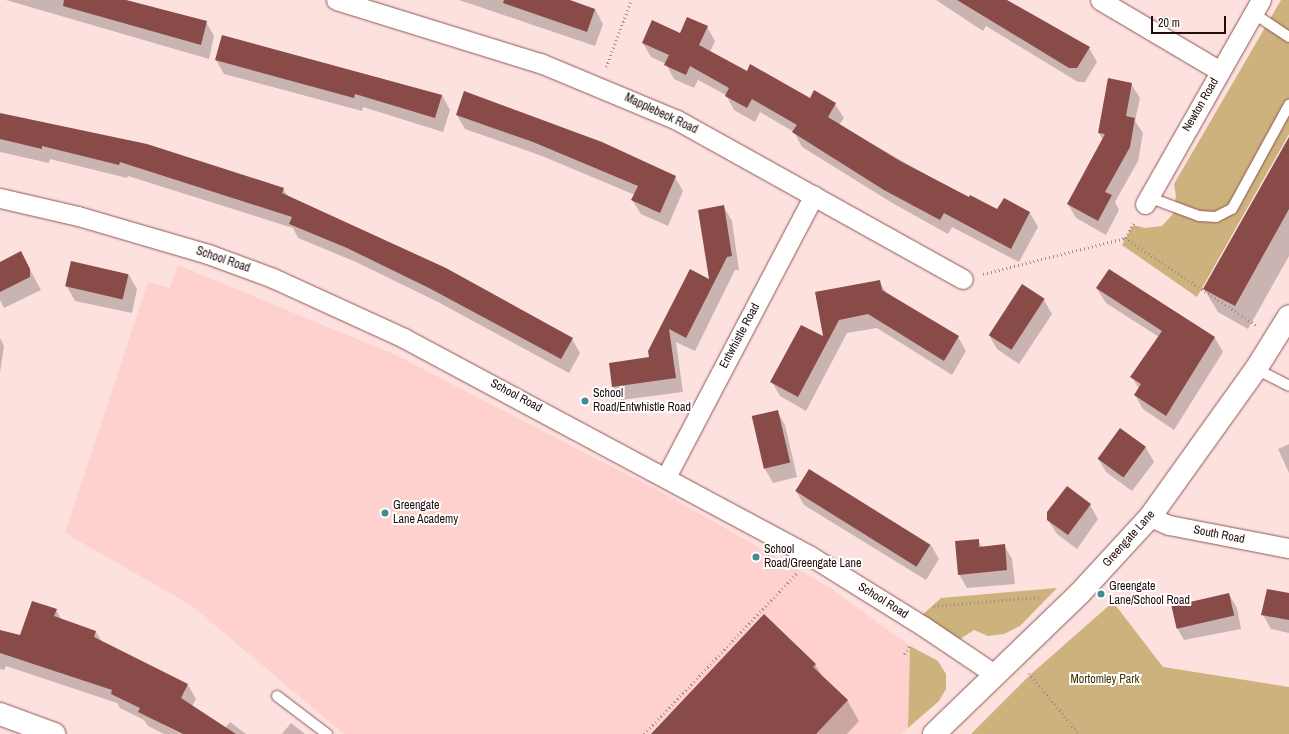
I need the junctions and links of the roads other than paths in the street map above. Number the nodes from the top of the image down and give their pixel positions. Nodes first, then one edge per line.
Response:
1 (336, 0) edge
2 (1100, 0) edge
3 (1257, 7) edge
4 (1289, 36) edge
5 (1220, 71) junction
6 (1289, 105) edge
7 (814, 195) junction
8 (0, 198) edge
9 (1147, 200) joint
10 (963, 279) road end
11 (1289, 316) edge
12 (1256, 369) junction
13 (1289, 386) edge
14 (666, 477) junction
15 (1150, 518) junction
16 (1289, 548) edge
17 (996, 675) junction
18 (276, 696) dead end
19 (0, 714) edge
20 (54, 734) edge
21 (327, 734) edge
22 (934, 734) edge

1 - 7 street, Mapplebeck Road
2 - 5 street
3 - 4 lane, Newton Road
3 - 5 street, Newton Road
5 - 9 street, Newton Road
6 - 9 lane
7 - 10 street, Mapplebeck Road
7 - 14 street, Entwhistle Road
8 - 14 street, School Road
11 - 12 street, Greengate Lane
12 - 13 lane
12 - 15 street, Greengate Lane
14 - 17 street, School Road
15 - 16 street, South Road
15 - 17 street, Greengate Lane
17 - 22 street, Greengate Lane
18 - 21 lane
19 - 20 street

